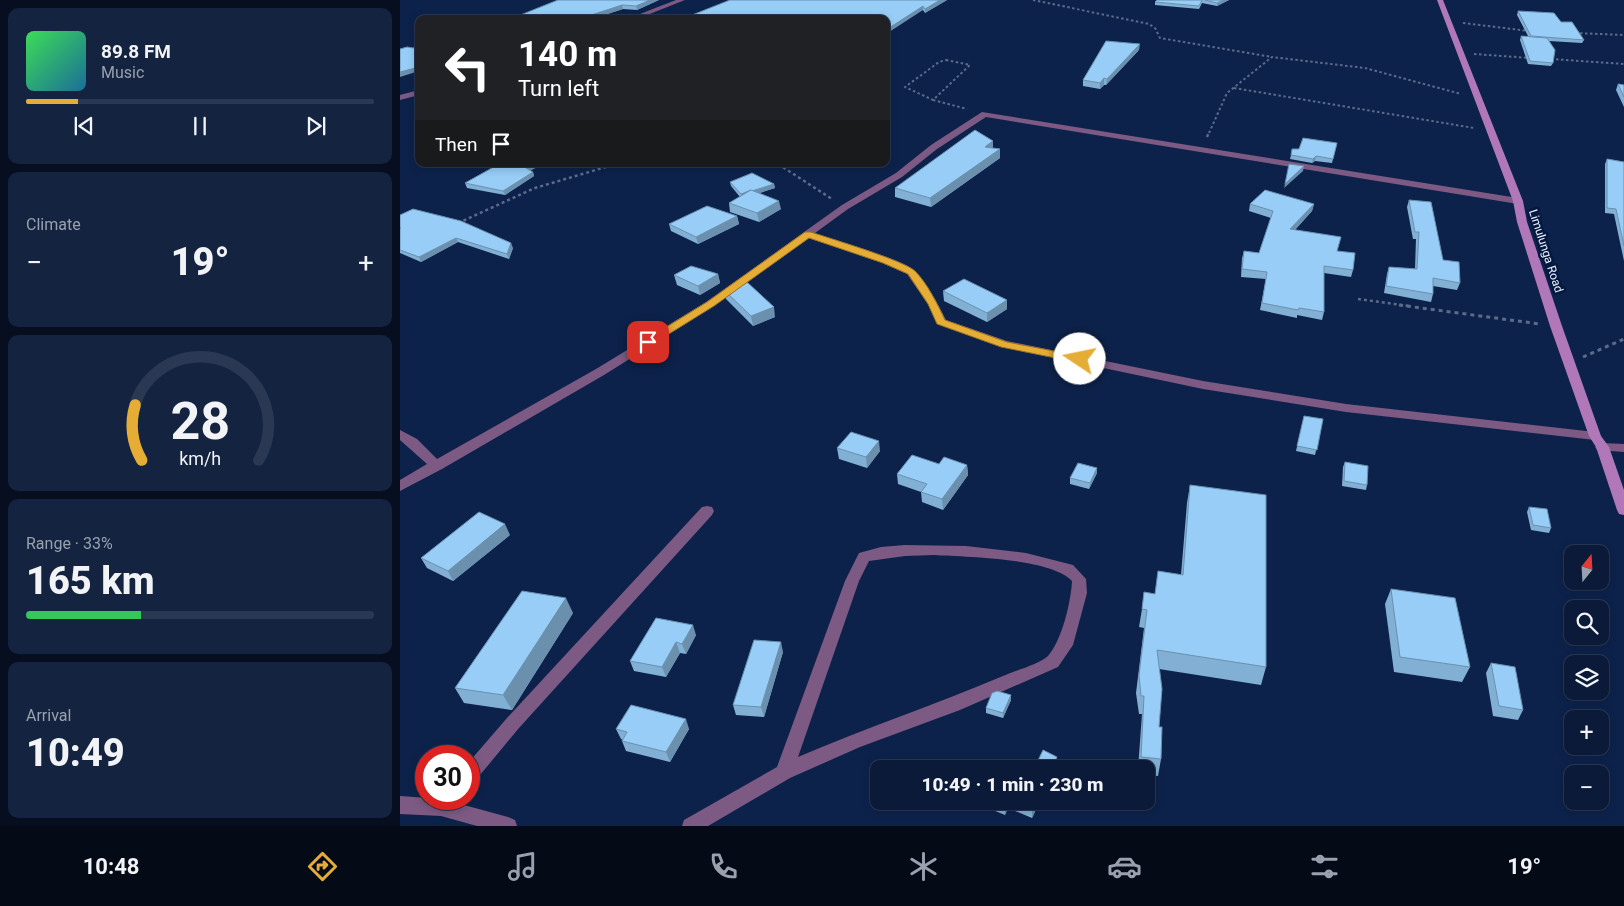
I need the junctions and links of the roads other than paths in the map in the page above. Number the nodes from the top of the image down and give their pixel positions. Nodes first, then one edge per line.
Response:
1 (682, 0) edge
2 (1440, 0) edge
3 (641, 15) edge
4 (415, 93) edge
5 (400, 98) edge
6 (1518, 201) junction
7 (808, 234) junction
8 (400, 434) edge
9 (1598, 441) junction
10 (1624, 448) edge
11 (437, 466) junction
12 (400, 486) edge
13 (1624, 510) edge
14 (707, 511) dead end
15 (480, 762) edge
16 (784, 772) junction
17 (415, 804) edge
18 (400, 805) edge
19 (464, 810) edge
20 (508, 826) edge
21 (690, 826) edge

1 - 3 street
2 - 6 main road, Limulunga Road
4 - 5 street
6 - 7 street
6 - 9 main road, Limulunga Road
7 - 9 street
7 - 11 street
8 - 11 street
9 - 10 street
9 - 13 main road, Limulunga Road
11 - 12 street
14 - 15 street
16 - 16 street
16 - 21 street
17 - 18 street
19 - 20 street

